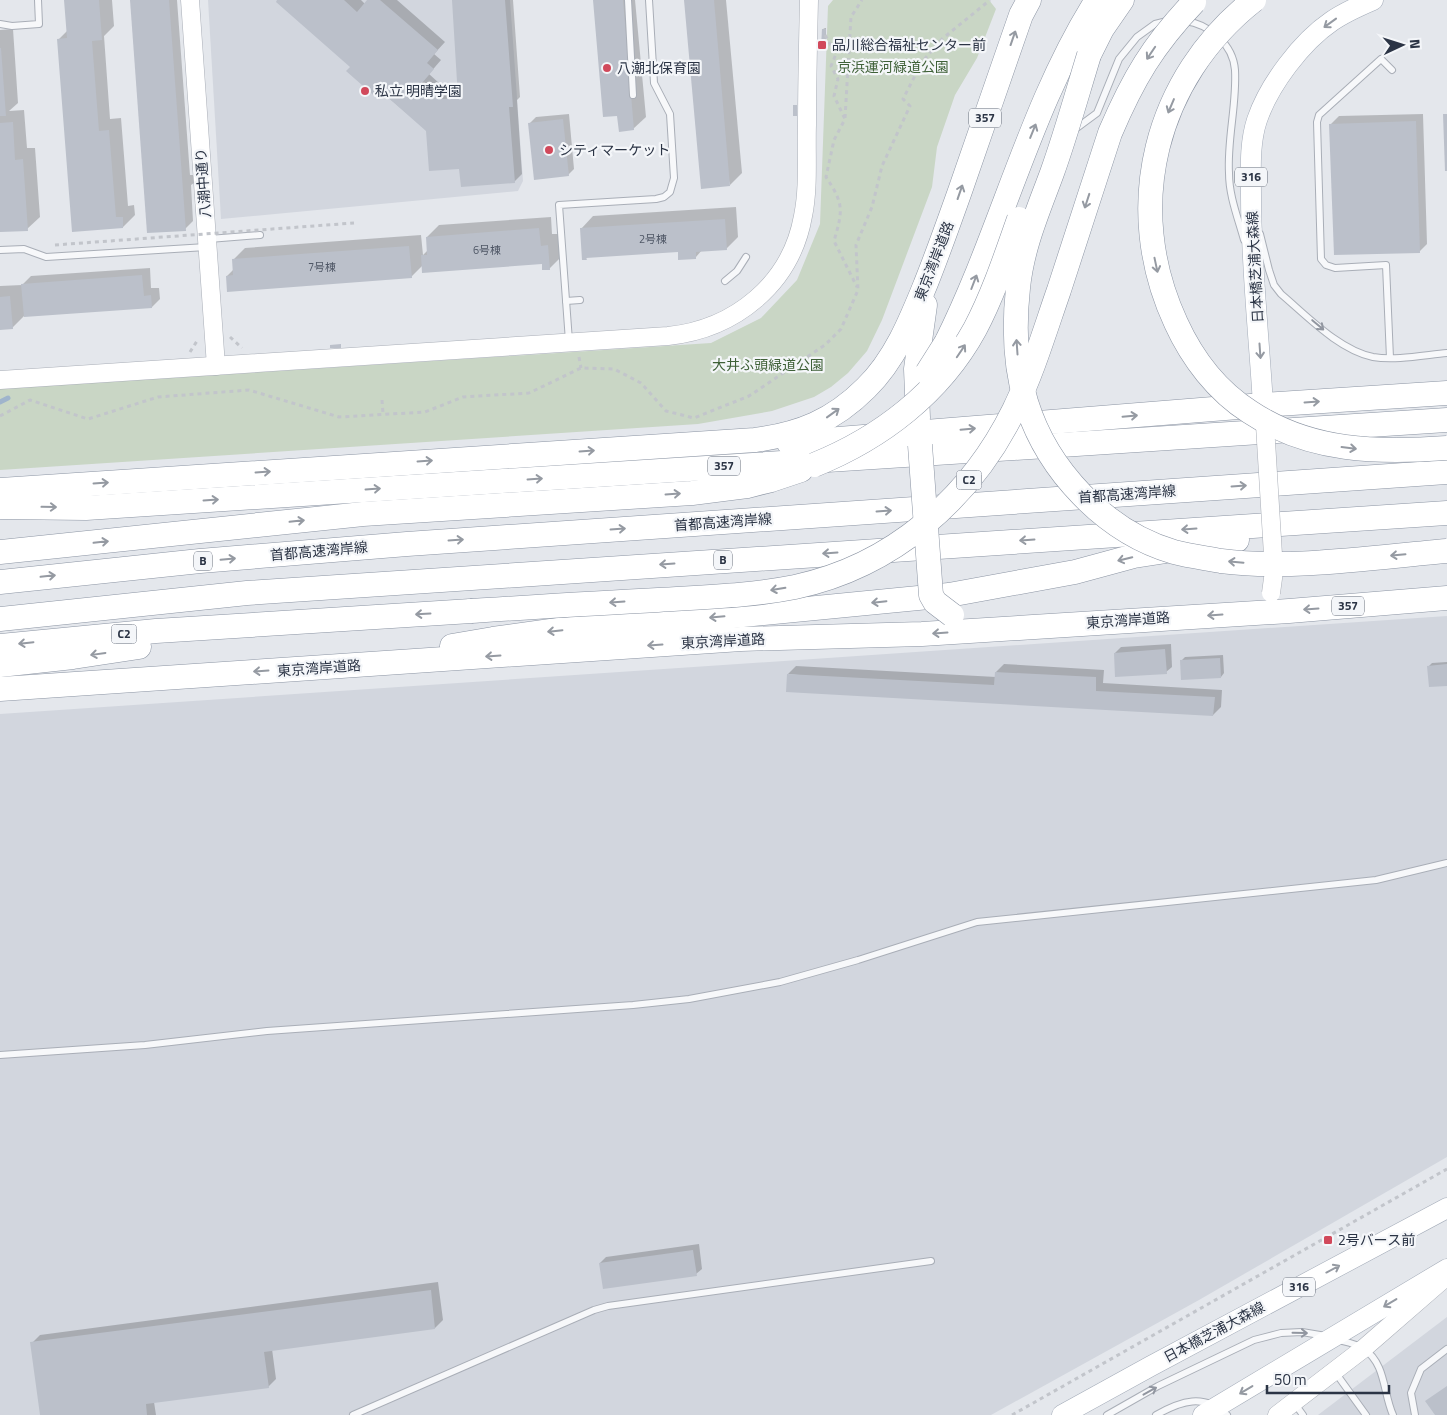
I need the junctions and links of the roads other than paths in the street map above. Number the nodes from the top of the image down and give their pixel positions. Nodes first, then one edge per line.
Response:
1 (38, 0) edge
2 (190, 0) edge
3 (628, 0) edge
4 (649, 0) edge
5 (809, 0) edge
6 (1029, 0) edge
7 (1098, 0) edge
8 (1122, 0) edge
9 (1197, 0) edge
10 (1254, 0) edge
11 (1373, 0) edge
12 (0, 24) edge
13 (1089, 54) junction
14 (1392, 70) dead end
15 (633, 95) dead end
16 (1065, 136) junction
17 (1251, 216) junction
18 (260, 235) dead end
19 (944, 238) junction
20 (207, 243) junction
21 (0, 250) edge
22 (746, 257) dead end
23 (725, 281) dead end
24 (1255, 282) junction
25 (580, 300) dead end
26 (566, 301) junction
27 (570, 342) junction
28 (1447, 353) edge
29 (1390, 358) junction
30 (216, 366) junction
31 (0, 380) edge
32 (1447, 394) edge
33 (1264, 415) junction
34 (1447, 420) edge
35 (919, 439) junction
36 (755, 440) junction
37 (1447, 448) edge
38 (814, 465) junction
39 (1447, 472) edge
40 (0, 490) edge
41 (0, 507) edge
42 (1447, 513) edge
43 (1380, 517) junction
44 (1447, 551) edge
45 (0, 552) edge
46 (0, 582) edge
47 (1447, 598) edge
48 (1249, 612) junction
49 (1181, 617) junction
50 (0, 619) edge
51 (249, 625) junction
52 (0, 646) edge
53 (384, 663) junction
54 (0, 665) edge
55 (0, 689) edge
56 (1447, 863) edge
57 (0, 1055) edge
58 (1446, 1210) edge
59 (931, 1261) dead end
60 (1447, 1269) edge
61 (1447, 1276) edge
62 (1332, 1338) junction
63 (1363, 1349) junction
64 (1447, 1349) edge
65 (1334, 1371) junction
66 (1298, 1409) edge
67 (1216, 1412) edge
68 (353, 1415) edge
69 (1062, 1415) edge
70 (1107, 1415) edge
71 (1156, 1415) edge
72 (1277, 1415) edge
73 (1366, 1415) edge
74 (1393, 1415) edge
75 (1414, 1415) edge

1 - 12 lane
2 - 20 street, 八潮中通り
3 - 15 lane
4 - 26 lane
5 - 27 street
19 -> 6 highway, 東京湾岸道路 / 357
38 -> 7 highway, bridge
8 - 13 highway
9 -> 51 highway, C2, bridge
10 -> 37 highway, bridge
11 -> 17 main road, 日本橋芝浦大森線 / 316
13 - 16 highway, bridge
38 -> 13 highway, bridge
14 - 29 lane
16 - 24 lane, bridge
44 -> 16 highway, bridge
17 - 24 main road, 日本橋芝浦大森線 / 316
17 -> 29 lane
18 - 20 lane
19 - 35 highway
36 -> 19 highway, 東京湾岸道路 / 357
20 - 21 lane
20 - 30 street, 八潮中通り
22 - 23 lane
24 -> 33 main road, 日本橋芝浦大森線 / 316
25 - 26 lane
26 - 27 lane
27 - 30 street
28 - 29 lane
30 - 31 street
33 -> 32 highway, 357
35 -> 33 highway, 357
33 - 48 street, bridge
41 -> 34 highway, 357
35 - 36 highway, 357
35 - 49 highway, bridge
40 -> 36 highway, 東京湾岸道路 / 357
45 -> 38 highway
46 -> 39 highway, 首都高速湾岸線 / B
42 - 43 highway, B
43 -> 50 highway, B
43 -> 53 highway
47 -> 48 highway, 東京湾岸道路 / 357
48 -> 49 highway, 東京湾岸道路 / 357
49 -> 53 highway, 東京湾岸道路 / 357
51 -> 52 highway, C2
51 -> 54 highway
53 -> 55 highway, 東京湾岸道路 / 357
56 - 57 lane
69 -> 58 main road, 日本橋芝浦大森線 / 316
59 - 68 lane
60 -> 62 main road
61 - 63 street
62 - 63 lane
62 -> 67 main road
70 -> 62 lane
63 - 65 street
63 - 74 lane
64 - 75 lane
65 - 66 street
65 - 73 lane
66 - 72 street
67 - 71 lane

